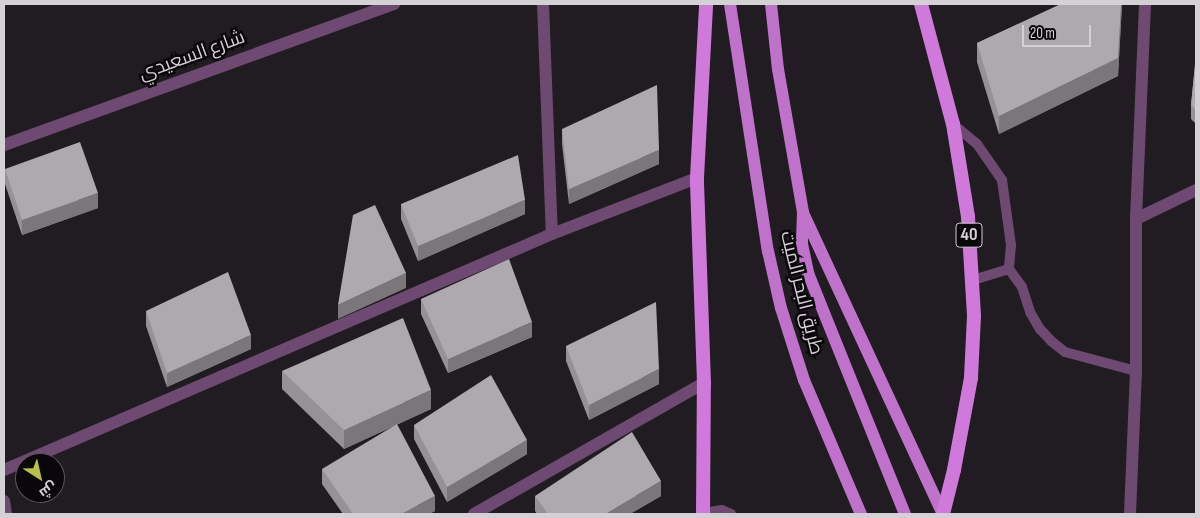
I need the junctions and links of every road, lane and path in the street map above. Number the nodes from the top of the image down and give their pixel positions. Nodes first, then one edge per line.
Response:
1 (394, 4) edge
2 (544, 4) edge
3 (706, 4) edge
4 (730, 4) edge
5 (771, 4) edge
6 (920, 4) edge
7 (1145, 4) edge
8 (953, 124) junction
9 (4, 144) edge
10 (697, 178) junction
11 (1196, 190) edge
12 (803, 212) junction
13 (1136, 219) junction
14 (552, 234) junction
15 (1009, 269) junction
16 (972, 280) junction
17 (1136, 371) junction
18 (704, 382) junction
19 (4, 470) edge
20 (4, 501) edge
21 (6, 514) edge
22 (474, 514) edge
23 (702, 514) edge
24 (731, 514) edge
25 (861, 514) edge
26 (905, 514) edge
27 (943, 514) edge
28 (1130, 514) edge

1 - 9 street, شارع السعيدي
2 - 14 street
3 - 10 highway
4 - 25 main road, طريق البحر الميت
5 - 12 main road
6 - 8 highway, 40
7 - 13 street
8 - 15 lane
8 - 16 highway, 40
10 - 14 street
10 - 18 highway
11 - 13 street
12 - 26 main road
12 - 27 main road
13 - 17 street
14 - 19 street
15 - 16 lane
15 - 17 lane
16 - 27 highway, 40, bridge
17 - 28 street
18 - 22 street
18 - 23 highway
20 - 21 street
23 - 24 lane

